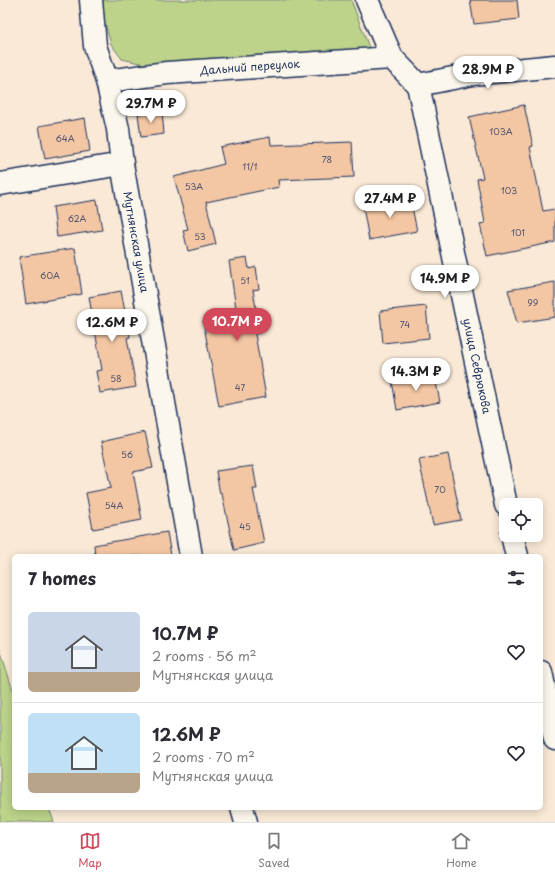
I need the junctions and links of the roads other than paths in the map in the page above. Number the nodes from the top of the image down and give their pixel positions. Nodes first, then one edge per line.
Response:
1 (91, 0) edge
2 (367, 0) edge
3 (392, 58) junction
4 (555, 66) edge
5 (107, 81) junction
6 (418, 85) junction
7 (122, 164) junction
8 (0, 184) edge
9 (505, 498) edge
10 (514, 542) edge
11 (191, 554) edge
12 (517, 554) edge
13 (543, 682) edge
14 (555, 739) edge
15 (243, 810) edge
16 (246, 822) edge

1 - 5 street, Мутнянская улица
2 - 3 street
3 - 5 street, Дальний переулок
3 - 6 street
4 - 6 street
5 - 7 street, Мутнянская улица
6 - 9 street, улица Севрюкова
7 - 8 street
7 - 11 street, Мутнянская улица
10 - 12 street
13 - 14 street
15 - 16 street

